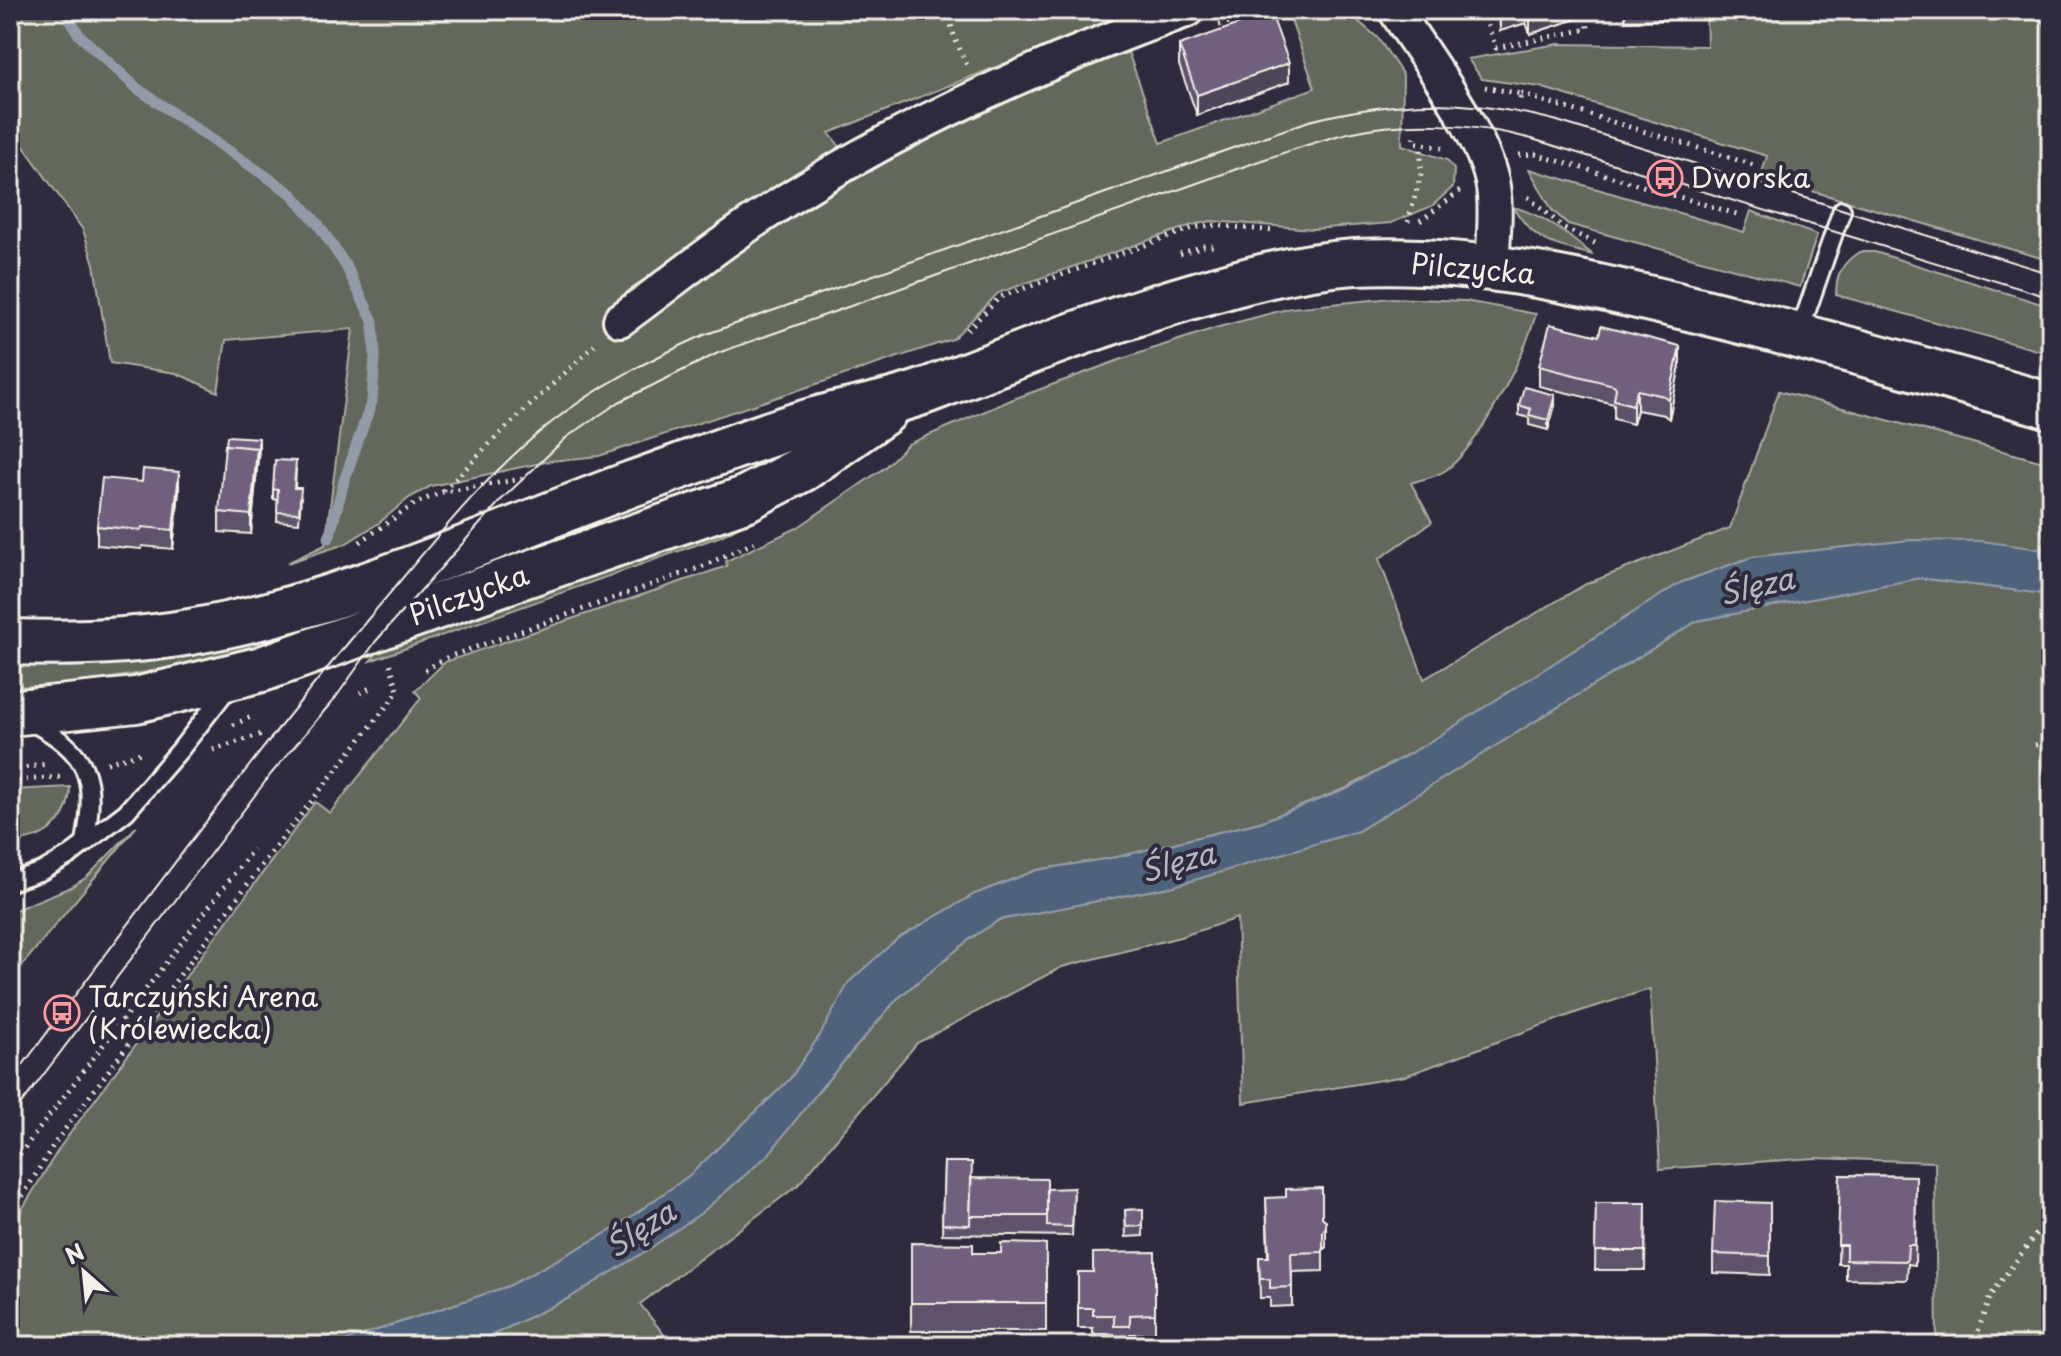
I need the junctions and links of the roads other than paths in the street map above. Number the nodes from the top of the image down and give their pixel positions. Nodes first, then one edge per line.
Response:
1 (1188, 10) edge
2 (1395, 10) edge
3 (1842, 210) dead end
4 (1492, 267) junction
5 (620, 320) road end
6 (1798, 336) junction
7 (900, 401) junction
8 (2051, 406) edge
9 (10, 642) edge
10 (237, 677) junction
11 (12, 714) edge
12 (85, 842) junction
13 (10, 882) edge

1 - 5 street
2 - 4 street
3 - 6 lane
4 - 6 street, Pilczycka
4 - 7 street, Pilczycka
6 - 8 street, Pilczycka
7 - 9 street, Pilczycka
7 - 10 street, Pilczycka
10 - 11 street, Pilczycka
10 - 12 lane
11 - 12 lane
12 - 13 lane

